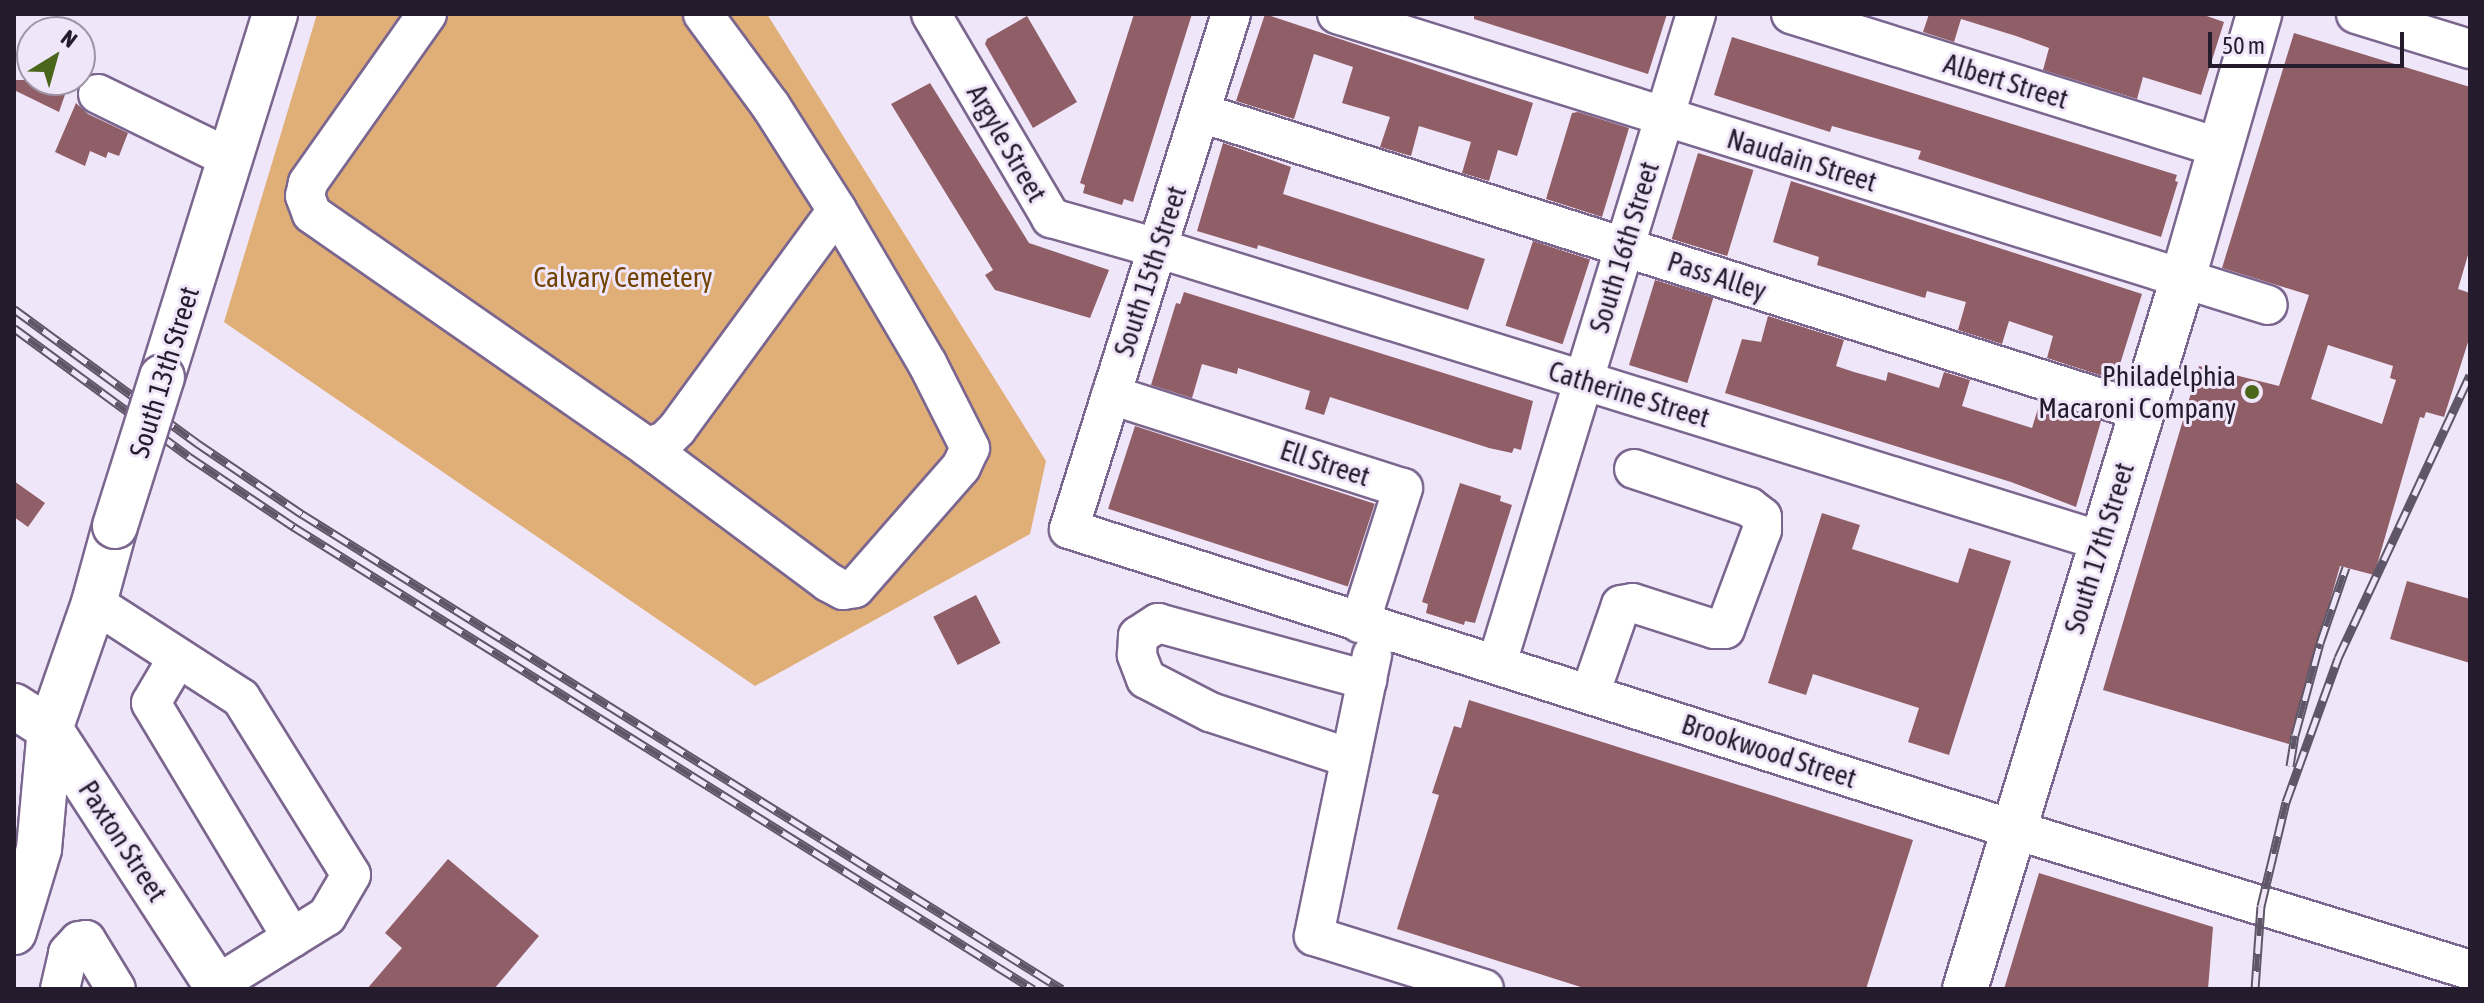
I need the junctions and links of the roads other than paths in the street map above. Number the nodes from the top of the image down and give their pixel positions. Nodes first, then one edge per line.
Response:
1 (275, 14) edge
2 (427, 14) edge
3 (703, 14) edge
4 (931, 14) edge
5 (1231, 14) edge
6 (1337, 14) edge
7 (1696, 14) edge
8 (1791, 14) edge
9 (2259, 14) edge
10 (2356, 14) edge
11 (2424, 24) edge
12 (2470, 49) edge
13 (98, 94) dead end
14 (1201, 113) junction
15 (1665, 117) junction
16 (2220, 148) junction
17 (231, 159) junction
18 (837, 210) junction
19 (1623, 247) junction
20 (1157, 248) junction
21 (2183, 278) junction
22 (2268, 305) dead end
23 (1584, 380) junction
24 (1111, 395) junction
25 (2141, 411) junction
26 (647, 447) junction
27 (1634, 469) dead end
28 (1069, 529) joint
29 (2101, 541) junction
30 (94, 603) junction
31 (1369, 626) junction
32 (177, 659) junction
33 (1497, 663) junction
34 (1367, 680) junction
35 (1590, 694) junction
36 (32, 718) edge
37 (1350, 758) junction
38 (14, 824) edge
39 (2012, 829) junction
40 (14, 932) edge
41 (292, 938) junction
42 (2470, 970) edge
43 (217, 987) edge
44 (60, 989) edge
45 (116, 989) edge
46 (1484, 989) edge
47 (1965, 989) edge

1 - 17 main road, South 13th Street
2 - 26 street
3 - 18 street
4 - 20 street, Argyle Street
5 - 14 street, South 15th Street
6 - 15 street, Naudain Street
7 - 15 street, South 16th Street
8 - 16 street, Albert Street
9 - 16 main road, South 17th Street
10 - 11 street
11 - 12 street
13 - 17 street
14 - 19 street, Pass Alley
14 - 20 street, South 15th Street
15 - 19 street, South 16th Street
15 - 21 street, Naudain Street
16 - 21 main road, South 17th Street
17 - 30 main road, South 13th Street, bridge
18 - 26 street
18 - 26 street
19 - 23 street, South 16th Street
19 - 25 street, Pass Alley
20 - 23 street, Catherine Street
20 - 24 street, South 15th Street
21 - 22 street, Naudain Street
21 - 25 main road, South 17th Street
23 - 29 street, Catherine Street
23 - 33 street, South 16th Street
24 - 28 street, South 15th Street
24 - 31 street, Ell Street
25 - 29 main road, South 17th Street
27 - 35 street
28 - 31 street, Brookwood Street
29 - 39 main road, South 17th Street
30 - 32 street
30 - 36 main road, South 13th Street
31 - 33 street, Brookwood Street
31 - 34 street
32 - 41 street
32 - 41 street
33 - 35 street, Brookwood Street
34 - 37 street
34 - 37 street
35 - 39 street, Brookwood Street
36 - 38 main road, South 13th Street
36 - 40 main road, South 13th Street
36 - 43 main road, Paxton Street
37 - 46 street
39 - 42 street, Brookwood Street
39 - 47 main road, South 17th Street
41 - 43 street
44 - 45 street

